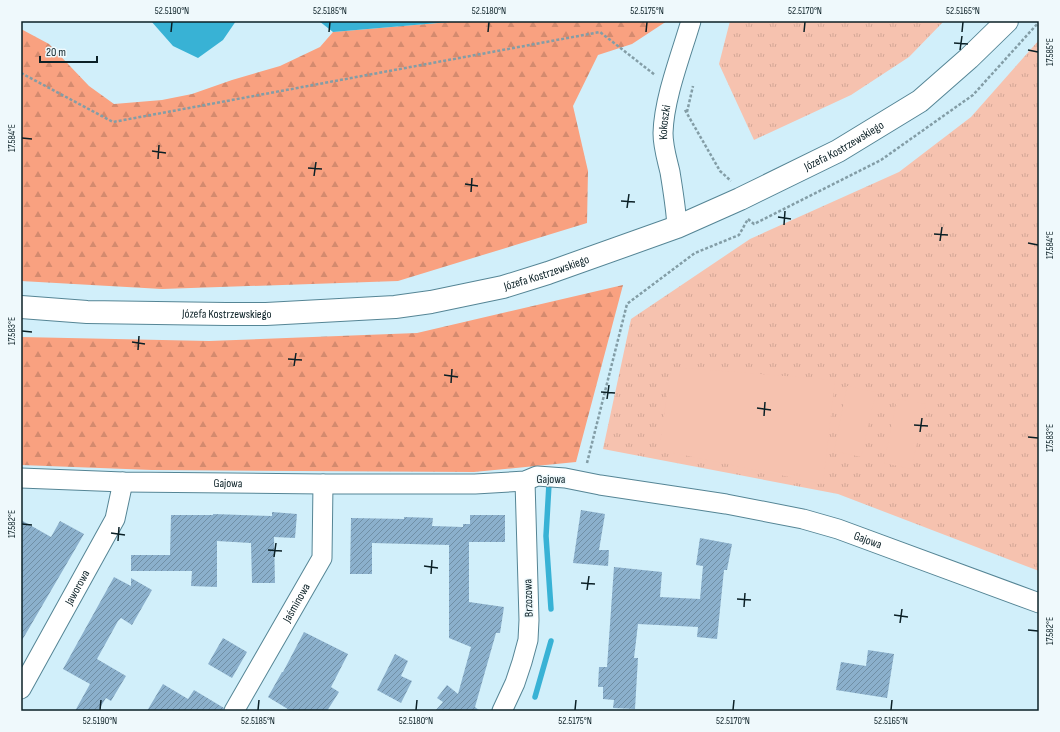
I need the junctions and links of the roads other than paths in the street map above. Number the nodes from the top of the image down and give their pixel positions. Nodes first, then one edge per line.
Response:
1 (691, 21) edge
2 (1007, 21) edge
3 (677, 227) junction
4 (21, 307) edge
5 (21, 478) edge
6 (525, 481) junction
7 (123, 482) junction
8 (323, 484) junction
9 (1039, 603) edge
10 (21, 689) edge
11 (234, 711) edge
12 (502, 711) edge

1 - 3 street, Kokoszki
2 - 3 main road, Józefa Kostrzewskiego
3 - 4 main road, Józefa Kostrzewskiego
5 - 7 street, Gajowa
6 - 8 street, Gajowa
6 - 9 street, Gajowa
6 - 12 street, Brzozowa
7 - 8 street, Gajowa
7 - 10 street, Jaworowa
8 - 11 street, Jaśminowa

